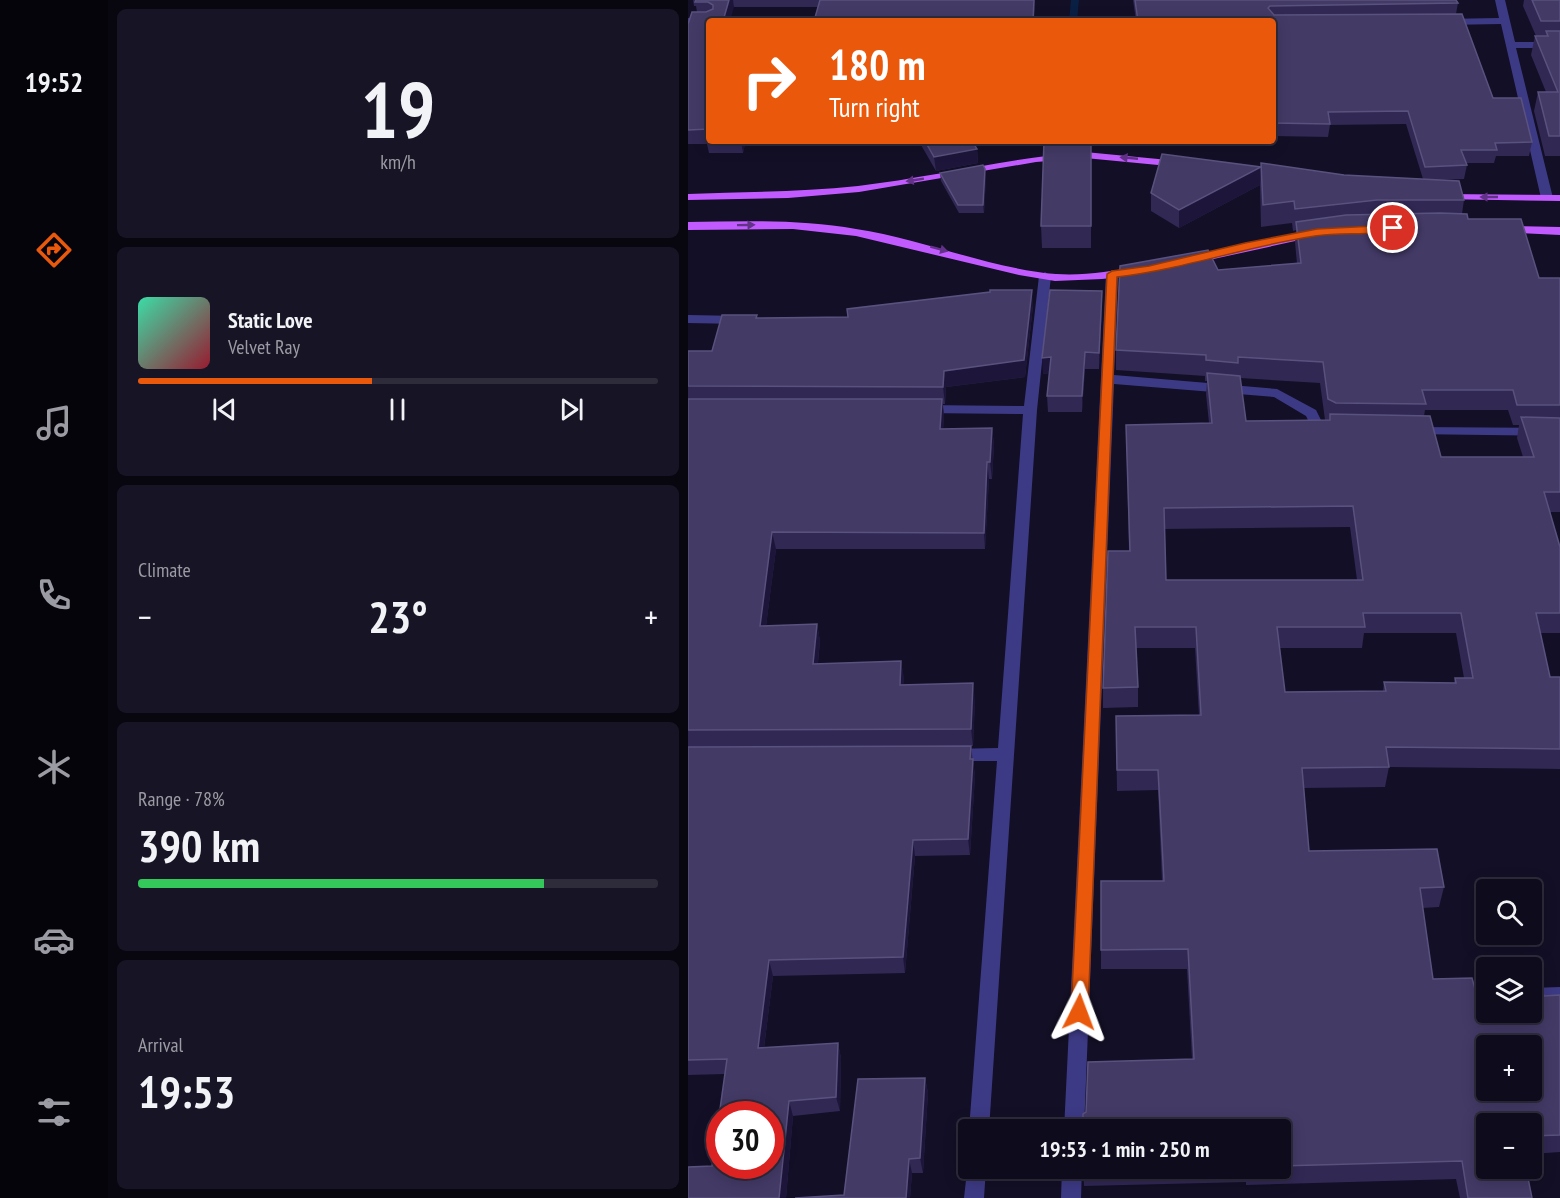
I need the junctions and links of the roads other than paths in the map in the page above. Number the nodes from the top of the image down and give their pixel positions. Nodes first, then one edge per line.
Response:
1 (1500, 0) edge
2 (688, 21) edge
3 (706, 21) edge
4 (1504, 21) junction
5 (1435, 22) edge
6 (1511, 45) junction
7 (1560, 45) edge
8 (1195, 167) edge
9 (688, 197) edge
10 (1434, 197) edge
11 (1554, 198) edge
12 (688, 226) edge
13 (1488, 230) edge
14 (1560, 231) edge
15 (1328, 232) edge
16 (1179, 262) edge
17 (1149, 270) edge
18 (1112, 274) junction
19 (1045, 276) junction
20 (688, 319) edge
21 (754, 320) edge
22 (1107, 379) junction
23 (907, 409) edge
24 (1030, 410) junction
25 (1342, 430) edge
26 (1399, 431) edge
27 (1560, 432) edge
28 (1006, 754) junction
29 (935, 755) edge
30 (1542, 996) edge
31 (1560, 996) edge
32 (980, 1119) edge
33 (1074, 1119) edge
34 (975, 1179) edge
35 (1072, 1179) edge
36 (974, 1198) edge
37 (1071, 1198) edge

1 - 4 street
2 - 3 street
4 - 5 street
4 - 6 street
6 - 7 street
6 - 11 street
8 -> 9 main road
11 -> 10 main road
12 -> 19 main road
13 - 14 main road
15 - 16 main road
17 - 18 main road
18 - 19 main road
18 - 22 street
19 - 24 street
20 - 21 street
22 - 25 street
22 - 33 street
23 - 24 street
24 - 28 street
26 - 27 street
28 - 29 street
28 - 32 street
30 - 31 street
34 - 36 street
35 - 37 street

